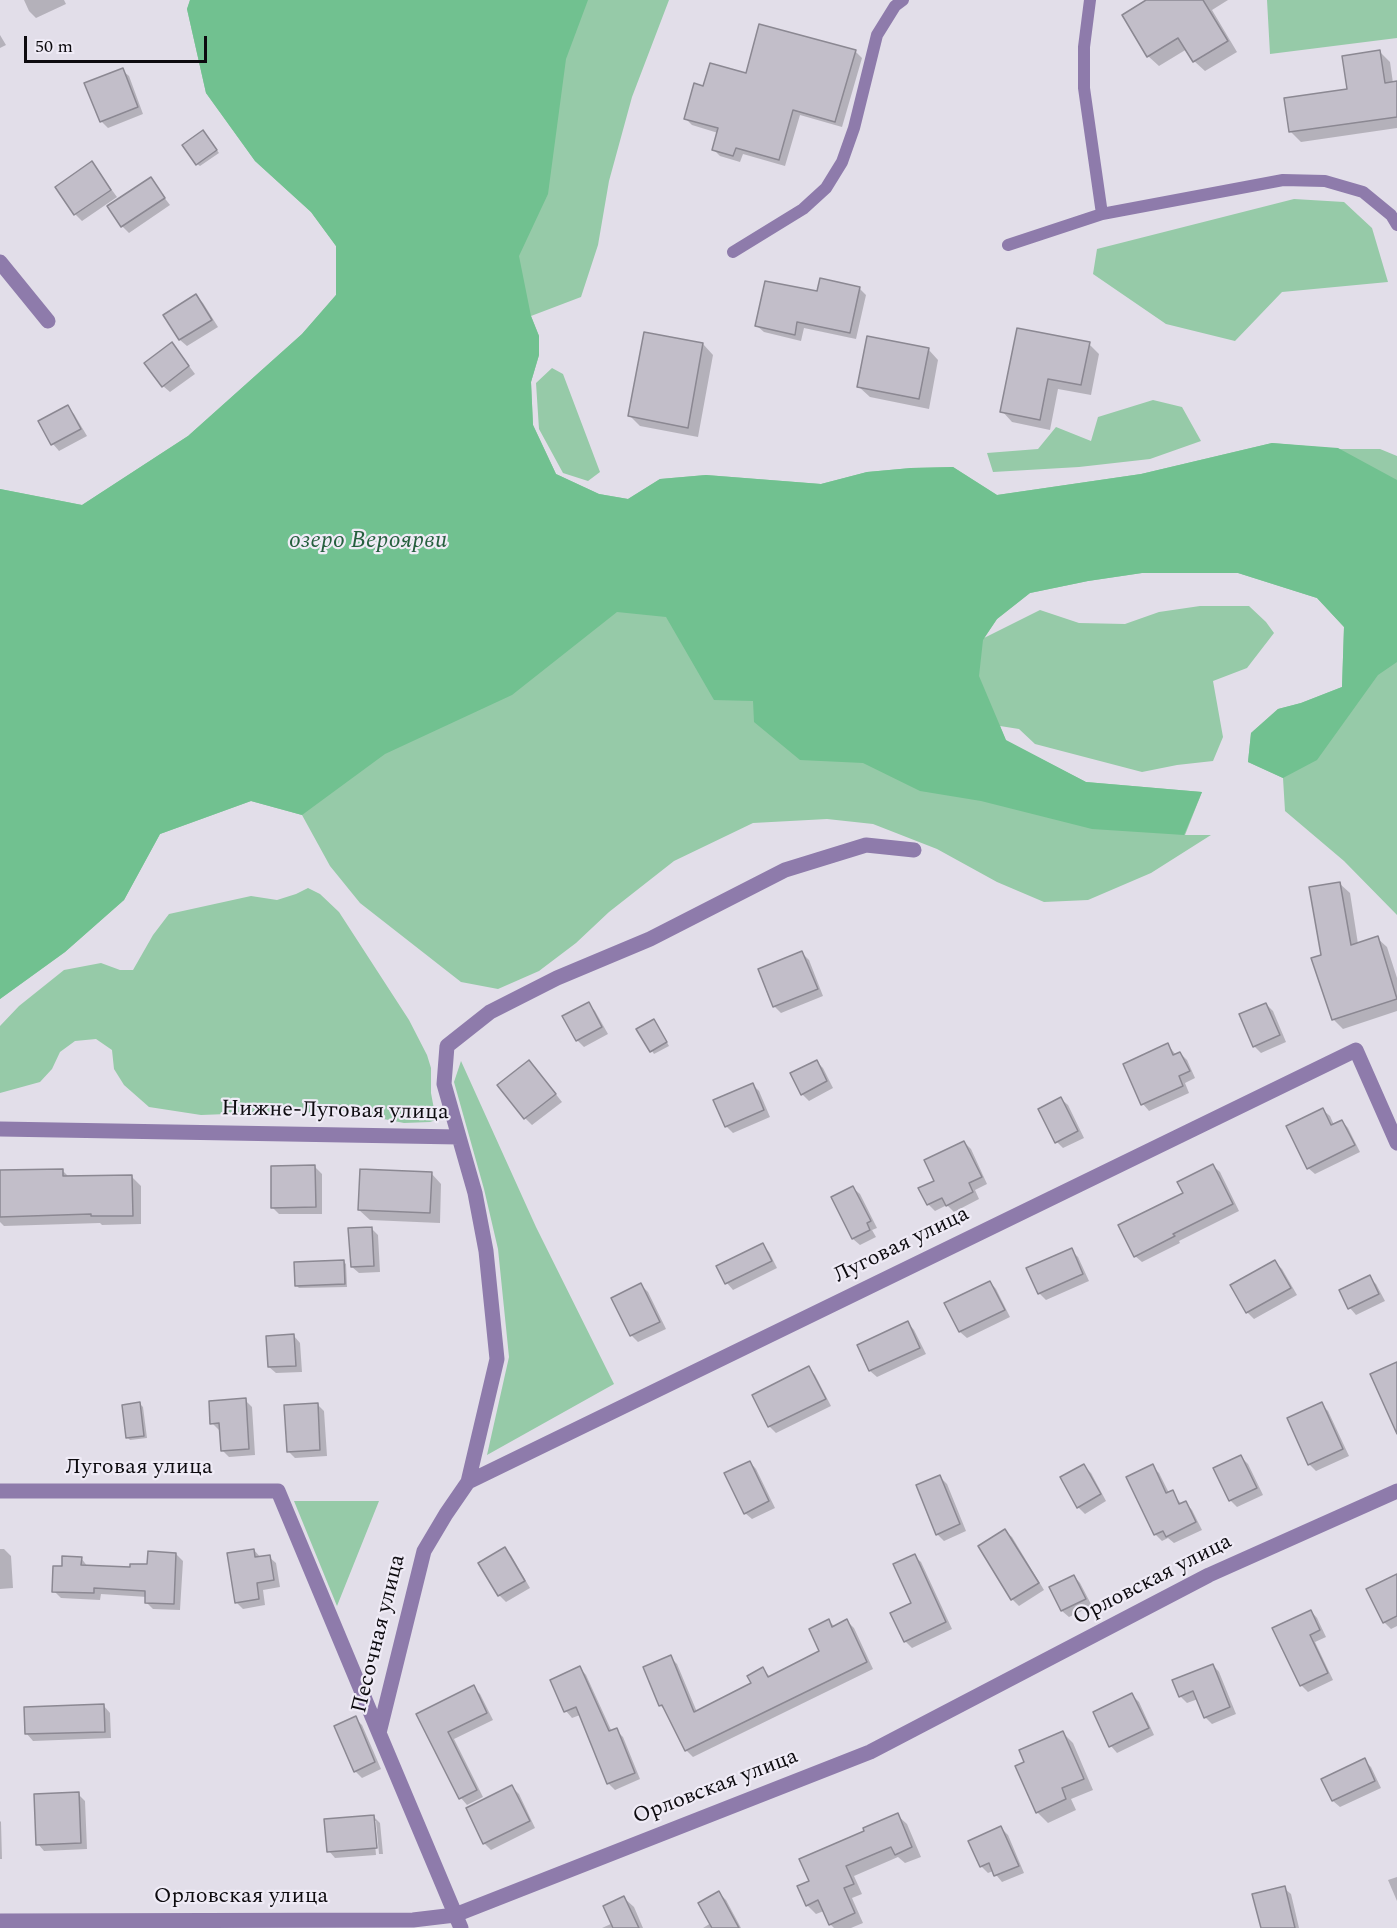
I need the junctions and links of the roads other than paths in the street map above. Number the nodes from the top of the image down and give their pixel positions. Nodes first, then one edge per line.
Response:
1 (903, 0) edge
2 (1090, 0) edge
3 (1102, 214) junction
4 (1397, 225) edge
5 (1008, 245) dead end
6 (733, 252) dead end
7 (0, 262) edge
8 (48, 321) dead end
9 (914, 850) dead end
10 (0, 1129) edge
11 (459, 1137) junction
12 (1397, 1143) edge
13 (468, 1482) junction
14 (0, 1491) edge
15 (1397, 1491) edge
16 (379, 1733) junction
17 (0, 1921) edge
18 (458, 1921) edge

1 - 6 lane
2 - 3 lane
3 - 4 lane
3 - 5 lane
7 - 8 street
9 - 11 street, Нижне-Луговая улица
10 - 11 street, Нижне-Луговая улица
11 - 13 street, Песочная улица
12 - 13 street, Луговая улица
13 - 16 street, Песочная улица
14 - 16 street, Луговая улица
15 - 18 street, Орловская улица
16 - 18 street, Песочная улица
17 - 18 street, Орловская улица

